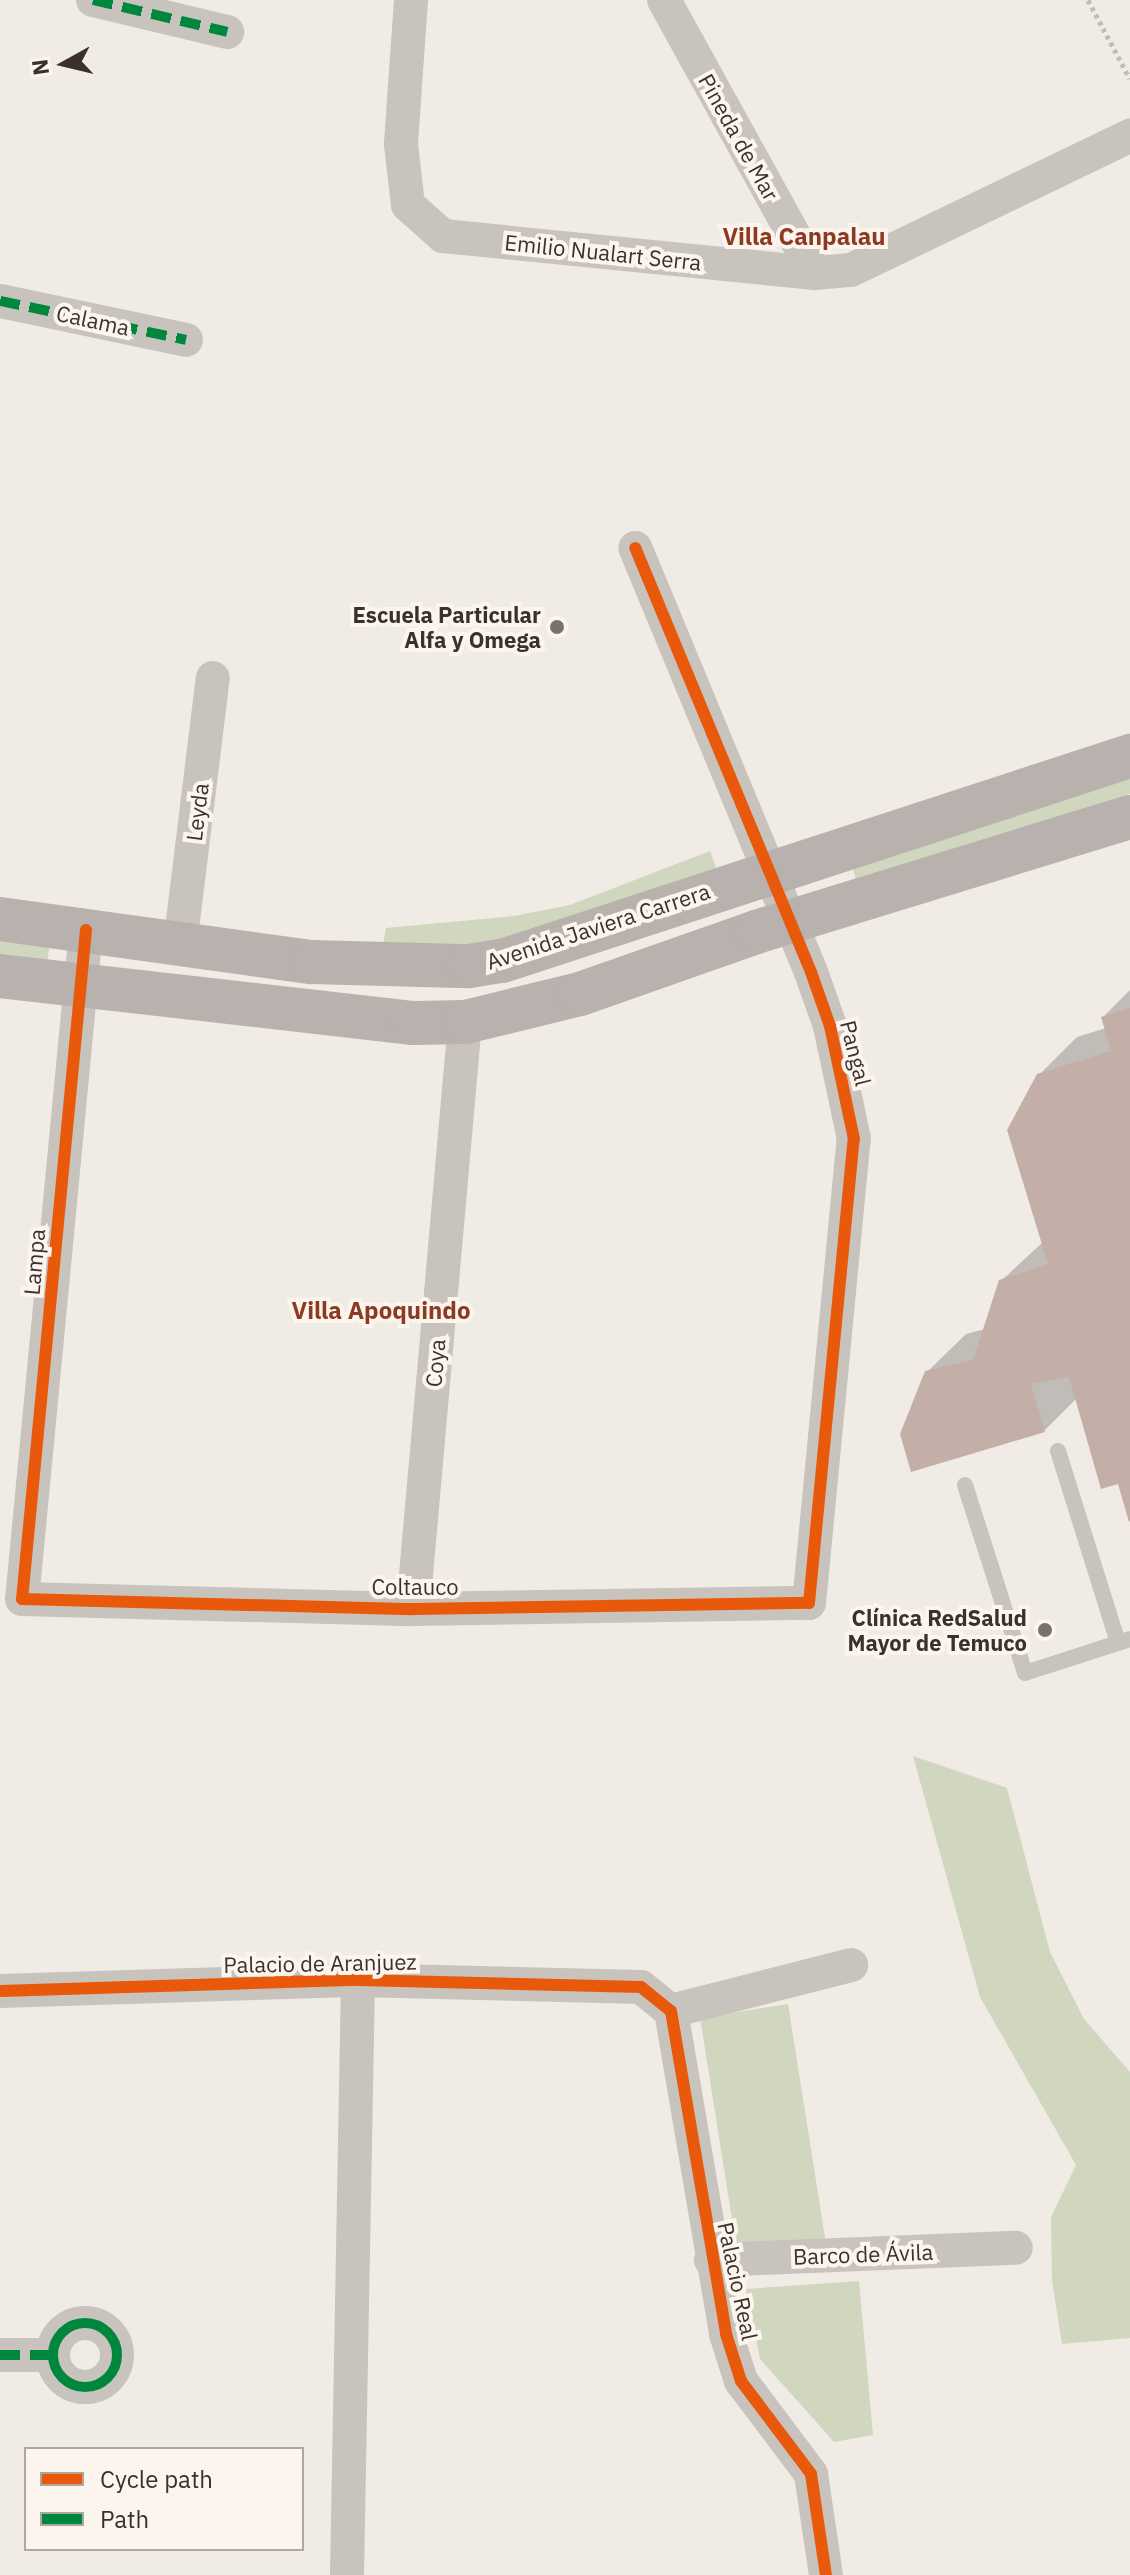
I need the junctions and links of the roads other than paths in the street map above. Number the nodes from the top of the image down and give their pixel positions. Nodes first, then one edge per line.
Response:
1 (93, 0) edge
2 (411, 0) edge
3 (664, 0) edge
4 (227, 32) dead end
5 (1130, 136) edge
6 (815, 273) junction
7 (0, 301) edge
8 (186, 340) dead end
9 (635, 548) dead end
10 (213, 678) dead end
11 (1130, 756) edge
12 (1130, 817) edge
13 (766, 871) junction
14 (0, 919) edge
15 (788, 921) junction
16 (86, 930) junction
17 (180, 945) junction
18 (0, 976) edge
19 (80, 985) junction
20 (465, 1022) junction
21 (1058, 1451) dead end
22 (965, 1485) dead end
23 (22, 1599) joint
24 (809, 1603) joint
25 (413, 1609) junction
26 (1124, 1641) edge
27 (851, 1965) dead end
28 (358, 1980) junction
29 (0, 1991) edge
30 (671, 2011) junction
31 (1016, 2248) dead end
32 (711, 2260) junction
33 (0, 2355) edge
34 (53, 2355) dead end
35 (347, 2575) edge
36 (826, 2575) edge

1 - 4 street
2 - 6 street, Emilio Nualart Serra
3 - 6 street, Pineda de Mar
5 - 6 street, Emilio Nualart Serra
7 - 8 street, Calama
9 - 13 street, Pangal
10 - 17 street, Leyda
11 - 13 main road, Avenida Javiera Carrera
12 - 15 main road
13 - 15 street, Pangal
13 - 17 main road, Avenida Javiera Carrera
14 - 16 main road, Avenida Javiera Carrera
15 - 20 main road
15 - 24 street, Pangal
16 - 17 main road, Avenida Javiera Carrera
16 - 19 street, Lampa
18 - 19 main road
19 - 20 main road
19 - 23 street, Lampa
20 - 25 street, Coya
21 - 26 lane
22 - 26 lane
23 - 25 street, Coltauco
24 - 25 street, Coltauco
27 - 30 street
28 - 29 street, Palacio de Aranjuez
28 - 30 street, Palacio de Aranjuez
28 - 35 street, Palacio de Aranjuez
30 - 32 street, Palacio Real
31 - 32 street, Barco de Ávila
32 - 36 street, Palacio Real
33 - 34 street

